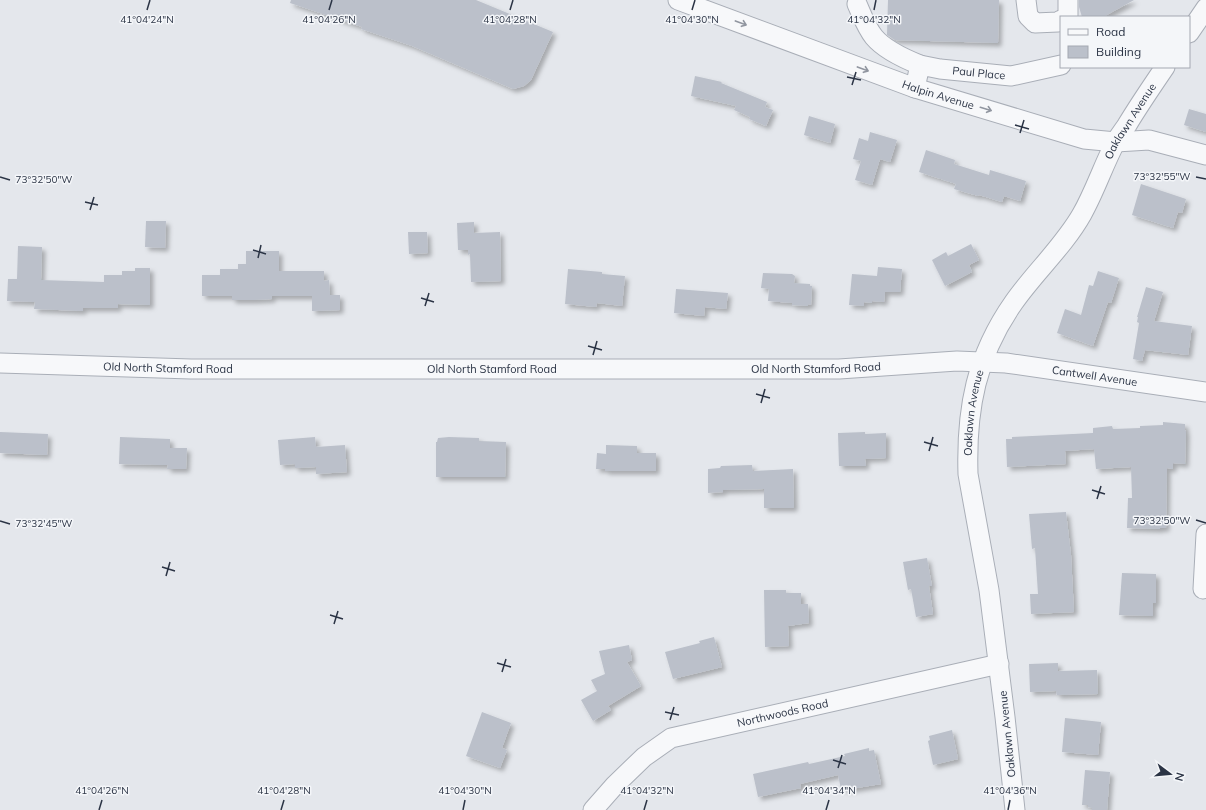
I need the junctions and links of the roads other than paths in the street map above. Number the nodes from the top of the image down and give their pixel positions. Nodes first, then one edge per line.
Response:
1 (678, 0) edge
2 (1026, 0) edge
3 (1068, 0) edge
4 (852, 1) edge
5 (1206, 8) edge
6 (1068, 16) edge
7 (1060, 22) edge
8 (1190, 32) edge
9 (920, 65) junction
10 (1060, 65) edge
11 (1164, 68) edge
12 (915, 88) junction
13 (1116, 142) junction
14 (1206, 155) edge
15 (983, 362) junction
16 (0, 363) edge
17 (1206, 392) edge
18 (1206, 534) edge
19 (1203, 588) dead end
20 (999, 664) junction
21 (593, 810) edge
22 (1015, 810) edge

1 -> 12 street, Halpin Avenue
2 - 7 street
3 - 6 street
4 - 9 street, Paul Place
5 - 8 street
9 - 10 street, Paul Place
9 - 12 street
11 - 13 street, Oaklawn Avenue
12 -> 13 street, Halpin Avenue
13 - 14 street, Halpin Avenue
13 - 15 street, Oaklawn Avenue
15 - 16 street, Old North Stamford Road
15 - 17 street, Cantwell Avenue
15 - 20 street, Oaklawn Avenue
18 - 19 street
20 - 21 street, Northwoods Road
20 - 22 street, Oaklawn Avenue

